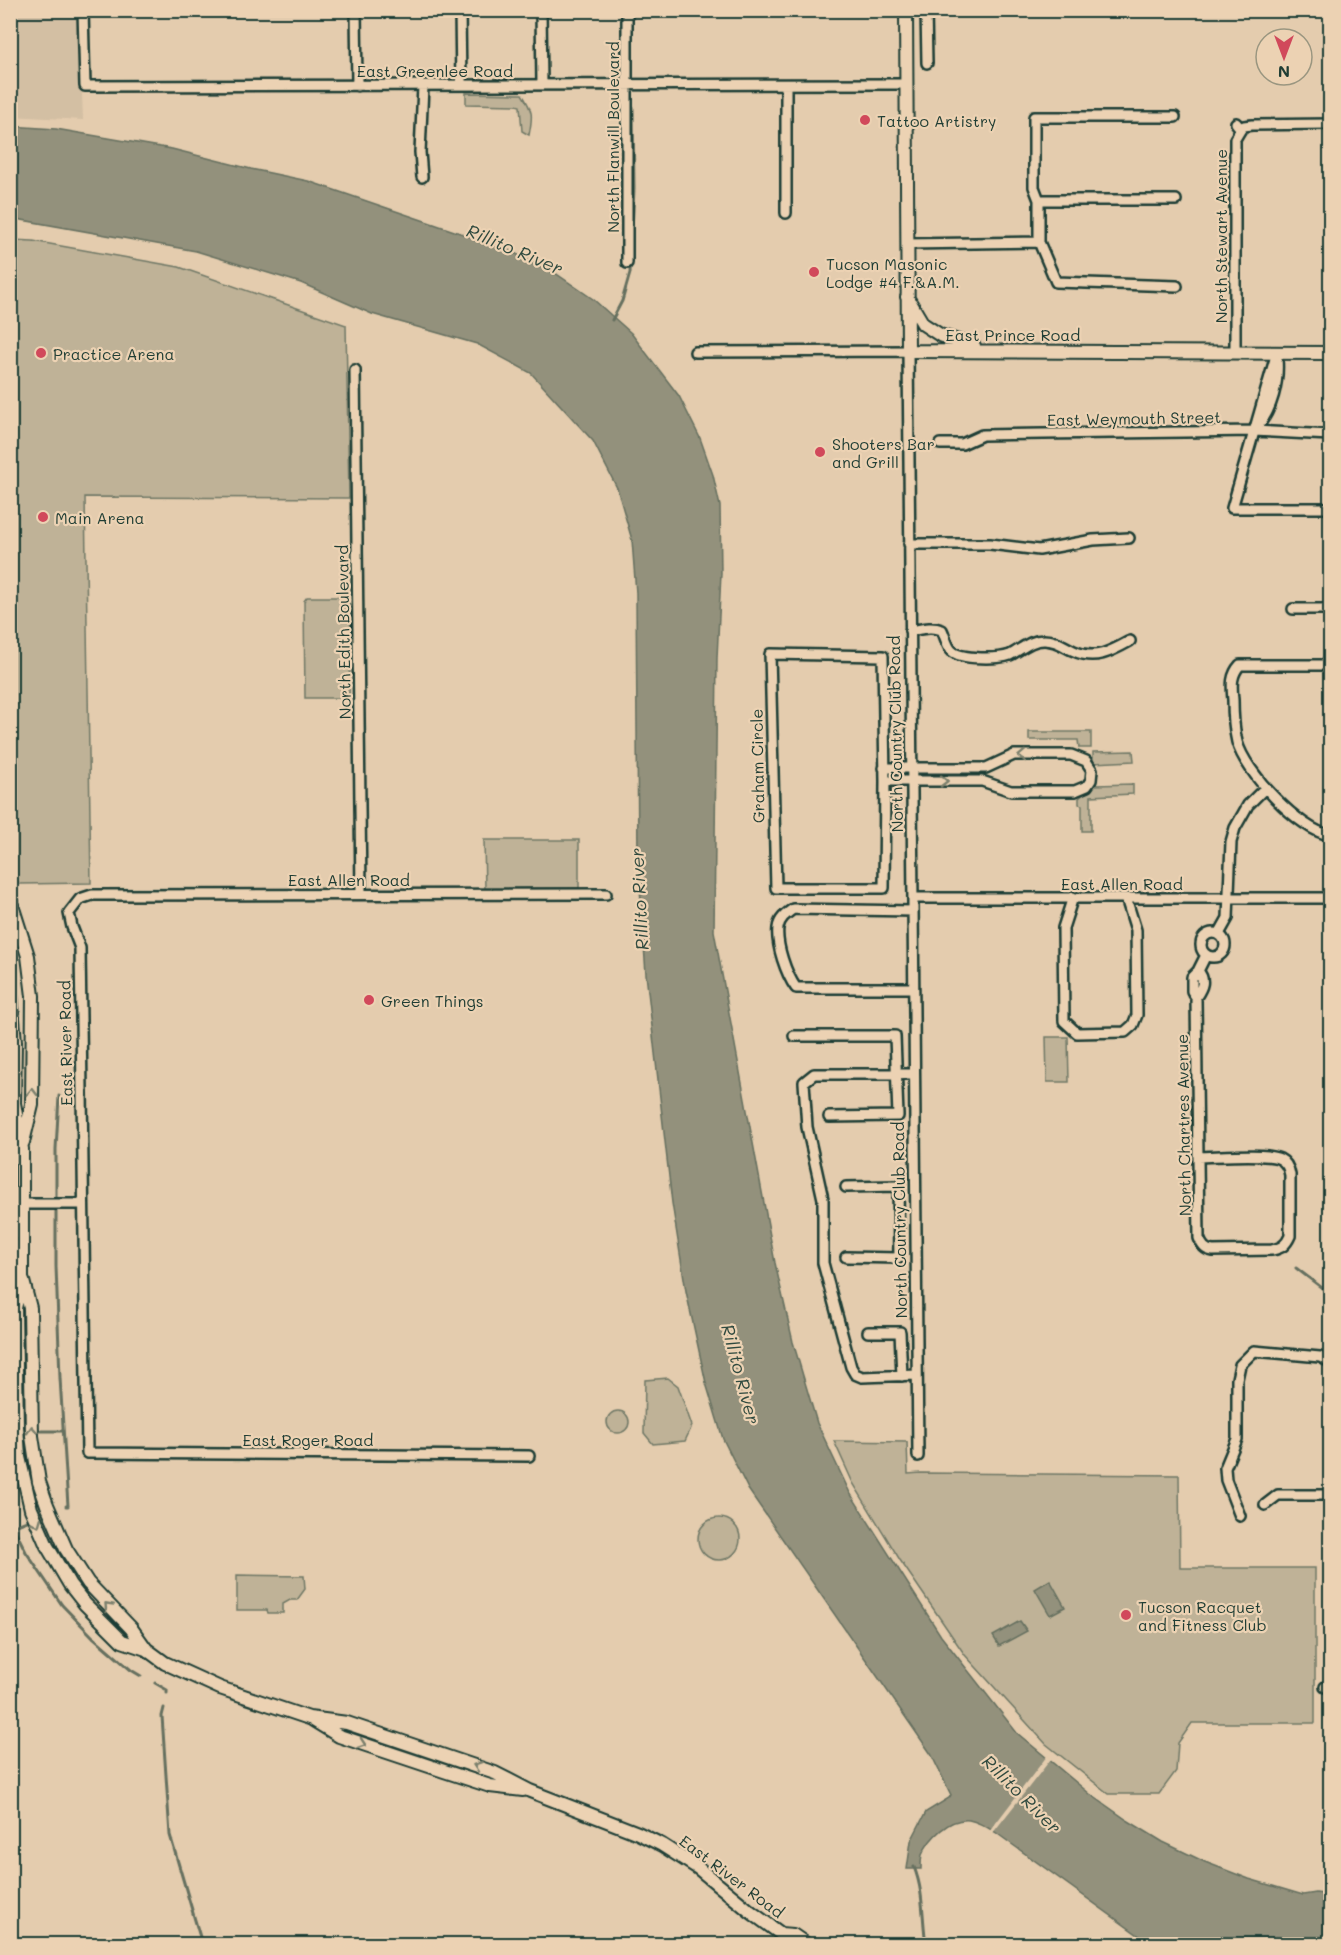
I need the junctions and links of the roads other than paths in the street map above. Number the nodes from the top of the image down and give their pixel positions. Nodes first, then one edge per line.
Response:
1 (83, 10) edge
2 (357, 10) edge
3 (460, 10) edge
4 (541, 10) edge
5 (627, 10) edge
6 (906, 10) edge
7 (926, 10) edge
8 (927, 63) dead end
9 (906, 84) junction
10 (461, 85) junction
11 (542, 85) junction
12 (628, 85) junction
13 (786, 85) junction
14 (357, 86) junction
15 (423, 86) junction
16 (1175, 117) dead end
17 (1330, 124) edge
18 (422, 177) dead end
19 (1039, 200) junction
20 (1176, 200) dead end
21 (786, 213) dead end
22 (1039, 242) junction
23 (907, 244) junction
24 (627, 263) dead end
25 (1177, 286) dead end
26 (907, 297) junction
27 (987, 350) junction
28 (908, 351) junction
29 (695, 352) dead end
30 (1235, 352) junction
31 (1277, 352) junction
32 (1330, 353) edge
33 (355, 370) dead end
34 (1254, 431) junction
35 (1330, 435) edge
36 (940, 444) dead end
37 (1330, 508) edge
38 (1129, 538) dead end
39 (909, 544) junction
40 (1293, 609) dead end
41 (1330, 609) edge
42 (910, 631) junction
43 (1130, 641) dead end
44 (1330, 665) edge
45 (884, 768) junction
46 (911, 768) junction
47 (885, 781) junction
48 (912, 781) junction
49 (1265, 788) junction
50 (1330, 835) edge
51 (361, 893) junction
52 (606, 894) dead end
53 (92, 895) joint
54 (1072, 897) junction
55 (913, 898) junction
56 (1126, 898) junction
57 (1228, 898) junction
58 (1330, 898) edge
59 (10, 899) edge
60 (913, 911) junction
61 (1219, 934) junction
62 (1206, 955) junction
63 (10, 983) edge
64 (913, 988) junction
65 (794, 1036) dead end
66 (896, 1074) junction
67 (914, 1074) junction
68 (828, 1116) dead end
69 (22, 1149) junction
70 (1198, 1157) junction
71 (846, 1187) dead end
72 (22, 1204) junction
73 (83, 1204) junction
74 (899, 1225) junction
75 (916, 1226) junction
76 (846, 1257) dead end
77 (868, 1332) dead end
78 (1330, 1362) edge
79 (917, 1375) junction
80 (902, 1376) junction
81 (87, 1453) joint
82 (529, 1456) dead end
83 (918, 1456) dead end
84 (1330, 1494) edge
85 (1264, 1504) dead end
86 (1240, 1516) dead end
87 (783, 1939) edge
88 (806, 1944) edge

1 - 14 street, East Greenlee Road
2 - 14 street
3 - 10 street
4 - 11 street
5 - 12 street, North Flanwill Boulevard
6 - 9 main road, North Country Club Road
7 - 8 street
9 - 13 street, East Greenlee Road
9 - 23 main road, North Country Club Road
10 - 11 street, East Greenlee Road
10 - 15 street, East Greenlee Road
11 - 12 street, East Greenlee Road
12 - 13 street, East Greenlee Road
12 - 24 street, North Flanwill Boulevard
13 - 21 street
14 - 15 street, East Greenlee Road
15 - 18 street
16 - 19 street
17 - 30 street, North Stewart Avenue
19 - 20 street
19 - 22 street
22 - 23 street
22 - 25 street
23 - 26 main road, North Country Club Road
26 - 27 main road
26 - 28 main road, North Country Club Road
27 - 28 main road, East Prince Road
27 - 30 main road, East Prince Road
28 - 29 street, East Prince Road
28 - 39 street, North Country Club Road
30 - 31 main road, East Prince Road
31 - 32 main road, East Prince Road
31 - 34 street
33 - 51 street, North Edith Boulevard
34 - 35 street, East Weymouth Street
34 - 36 street, East Weymouth Street
34 - 37 street
38 - 39 street
39 - 42 street, North Country Club Road
40 - 41 street
42 - 43 street
42 - 46 street, North Country Club Road
44 - 49 street
45 - 46 street
45 - 47 street, Graham Circle
45 - 47 street, Graham Circle
46 - 48 street, North Country Club Road
48 -> 46 street
47 - 48 street
48 - 55 street, North Country Club Road
49 - 50 street
49 - 57 street, North Chartres Avenue
51 - 52 street, East Allen Road
51 - 53 street, East Allen Road
53 - 73 street, East River Road
54 - 55 street, East Allen Road
54 - 56 street, East Allen Road
54 - 56 street
55 - 60 street, North Country Club Road
56 - 57 street, East Allen Road
57 - 58 street, East Allen Road
57 - 61 street, North Chartres Avenue
69 -> 59 main road, East River Road
60 - 64 street, North Country Club Road
60 - 64 street
61 - 62 street, North Chartres Avenue
61 - 62 street, North Chartres Avenue
62 - 70 street, North Chartres Avenue
63 - 69 main road, East River Road
64 - 67 street, North Country Club Road
65 - 66 street
66 - 67 street
66 - 68 street
66 - 80 street
67 - 75 street, North Country Club Road
69 - 72 main road, East River Road
70 - 70 street, North Chartres Avenue
71 - 74 street
72 - 73 street
72 - 87 main road, East River Road
73 - 81 street, East River Road
74 - 75 street
74 - 76 street
75 - 79 street, North Country Club Road
77 - 80 street
78 - 86 street
79 - 80 street
79 - 83 street, North Country Club Road
81 - 82 street, East Roger Road
84 - 85 street
87 - 88 main road, East River Road

